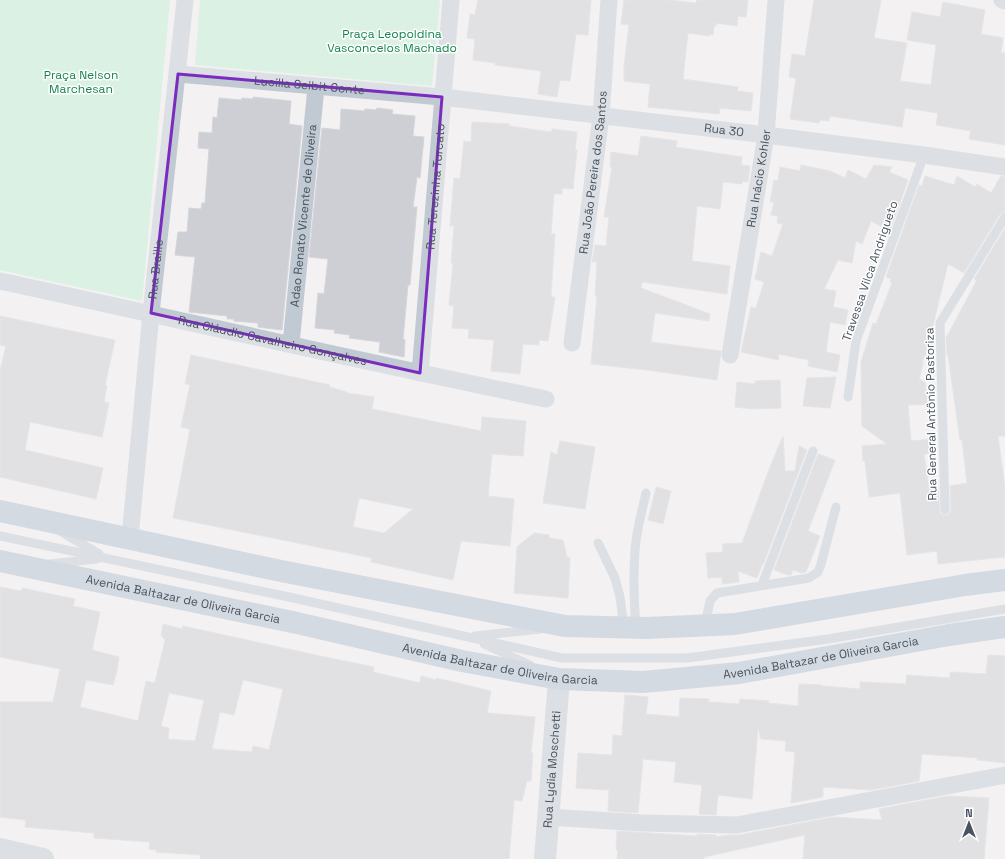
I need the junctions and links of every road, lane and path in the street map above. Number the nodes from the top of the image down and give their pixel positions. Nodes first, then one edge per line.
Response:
1 (185, 0) edge
2 (451, 0) edge
3 (609, 0) edge
4 (776, 0) edge
5 (1002, 0) edge
6 (1005, 1) edge
7 (178, 74) junction
8 (316, 87) junction
9 (442, 97) junction
10 (601, 116) junction
11 (766, 135) junction
12 (924, 155) junction
13 (1005, 167) edge
14 (1005, 217) edge
15 (0, 281) edge
16 (150, 313) junction
17 (572, 343) dead end
18 (291, 344) junction
19 (730, 355) dead end
20 (420, 374) junction
21 (848, 397) dead end
22 (546, 399) dead end
23 (813, 451) dead end
24 (646, 493) dead end
25 (836, 507) dead end
26 (945, 510) dead end
27 (0, 511) edge
28 (38, 519) junction
29 (0, 536) edge
30 (130, 538) junction
31 (598, 543) dead end
32 (107, 558) junction
33 (0, 561) edge
34 (27, 566) junction
35 (1005, 580) edge
36 (762, 585) junction
37 (1005, 609) edge
38 (705, 625) junction
39 (565, 626) junction
40 (1005, 627) edge
41 (630, 628) junction
42 (468, 637) junction
43 (559, 679) junction
44 (1005, 776) edge
45 (549, 817) junction
46 (8, 853) edge
47 (43, 859) edge
48 (545, 859) edge

1 - 7 street, Rua Braille
2 - 9 street, Rua Terezinha Turcato
3 - 10 street, Rua João Pereira dos Santos
4 - 11 street, Rua Inácio Kohler
5 - 6 street
7 - 8 street, Lucilla Seibit Conte
7 - 16 street, Rua Braille
8 - 9 street, Lucilla Seibit Conte
8 - 18 street, Adao Renato Vicente de Oliveira
9 - 10 street, Rua 30
9 - 20 street, Rua Terezinha Turcato
10 - 11 street, Rua 30
10 - 17 street, Rua João Pereira dos Santos
11 - 12 street, Rua 30
11 - 19 street, Rua Inácio Kohler
12 - 13 street, Rua 30
12 - 21 lane, Travessa Vilca Andrigueto
14 - 26 lane, Rua General Antônio Pastoriza
15 - 16 street, Rua Cláudio Cavalheiro Gonçalves
16 - 18 street, Rua Cláudio Cavalheiro Gonçalves
16 - 30 street, Rua Braille
18 - 20 street, Rua Cláudio Cavalheiro Gonçalves
20 - 22 street, Rua Cláudio Cavalheiro Gonçalves
23 - 36 lane
24 - 41 lane
25 - 36 lane
27 - 28 main road
28 - 30 main road
28 - 32 lane
29 - 32 lane
30 - 39 main road
31 - 41 lane
32 - 34 lane
32 - 42 lane
33 - 34 main road, Avenida Baltazar de Oliveira Garcia
34 - 43 main road, Avenida Baltazar de Oliveira Garcia
35 - 38 main road
36 - 38 lane
37 - 42 lane
38 - 41 main road
39 - 41 main road
39 - 42 lane
40 - 43 main road, Avenida Baltazar de Oliveira Garcia
42 - 43 lane
43 - 45 street, Rua Lydia Moschetti
44 - 45 street
45 - 48 street, Rua Lydia Moschetti
46 - 47 street

